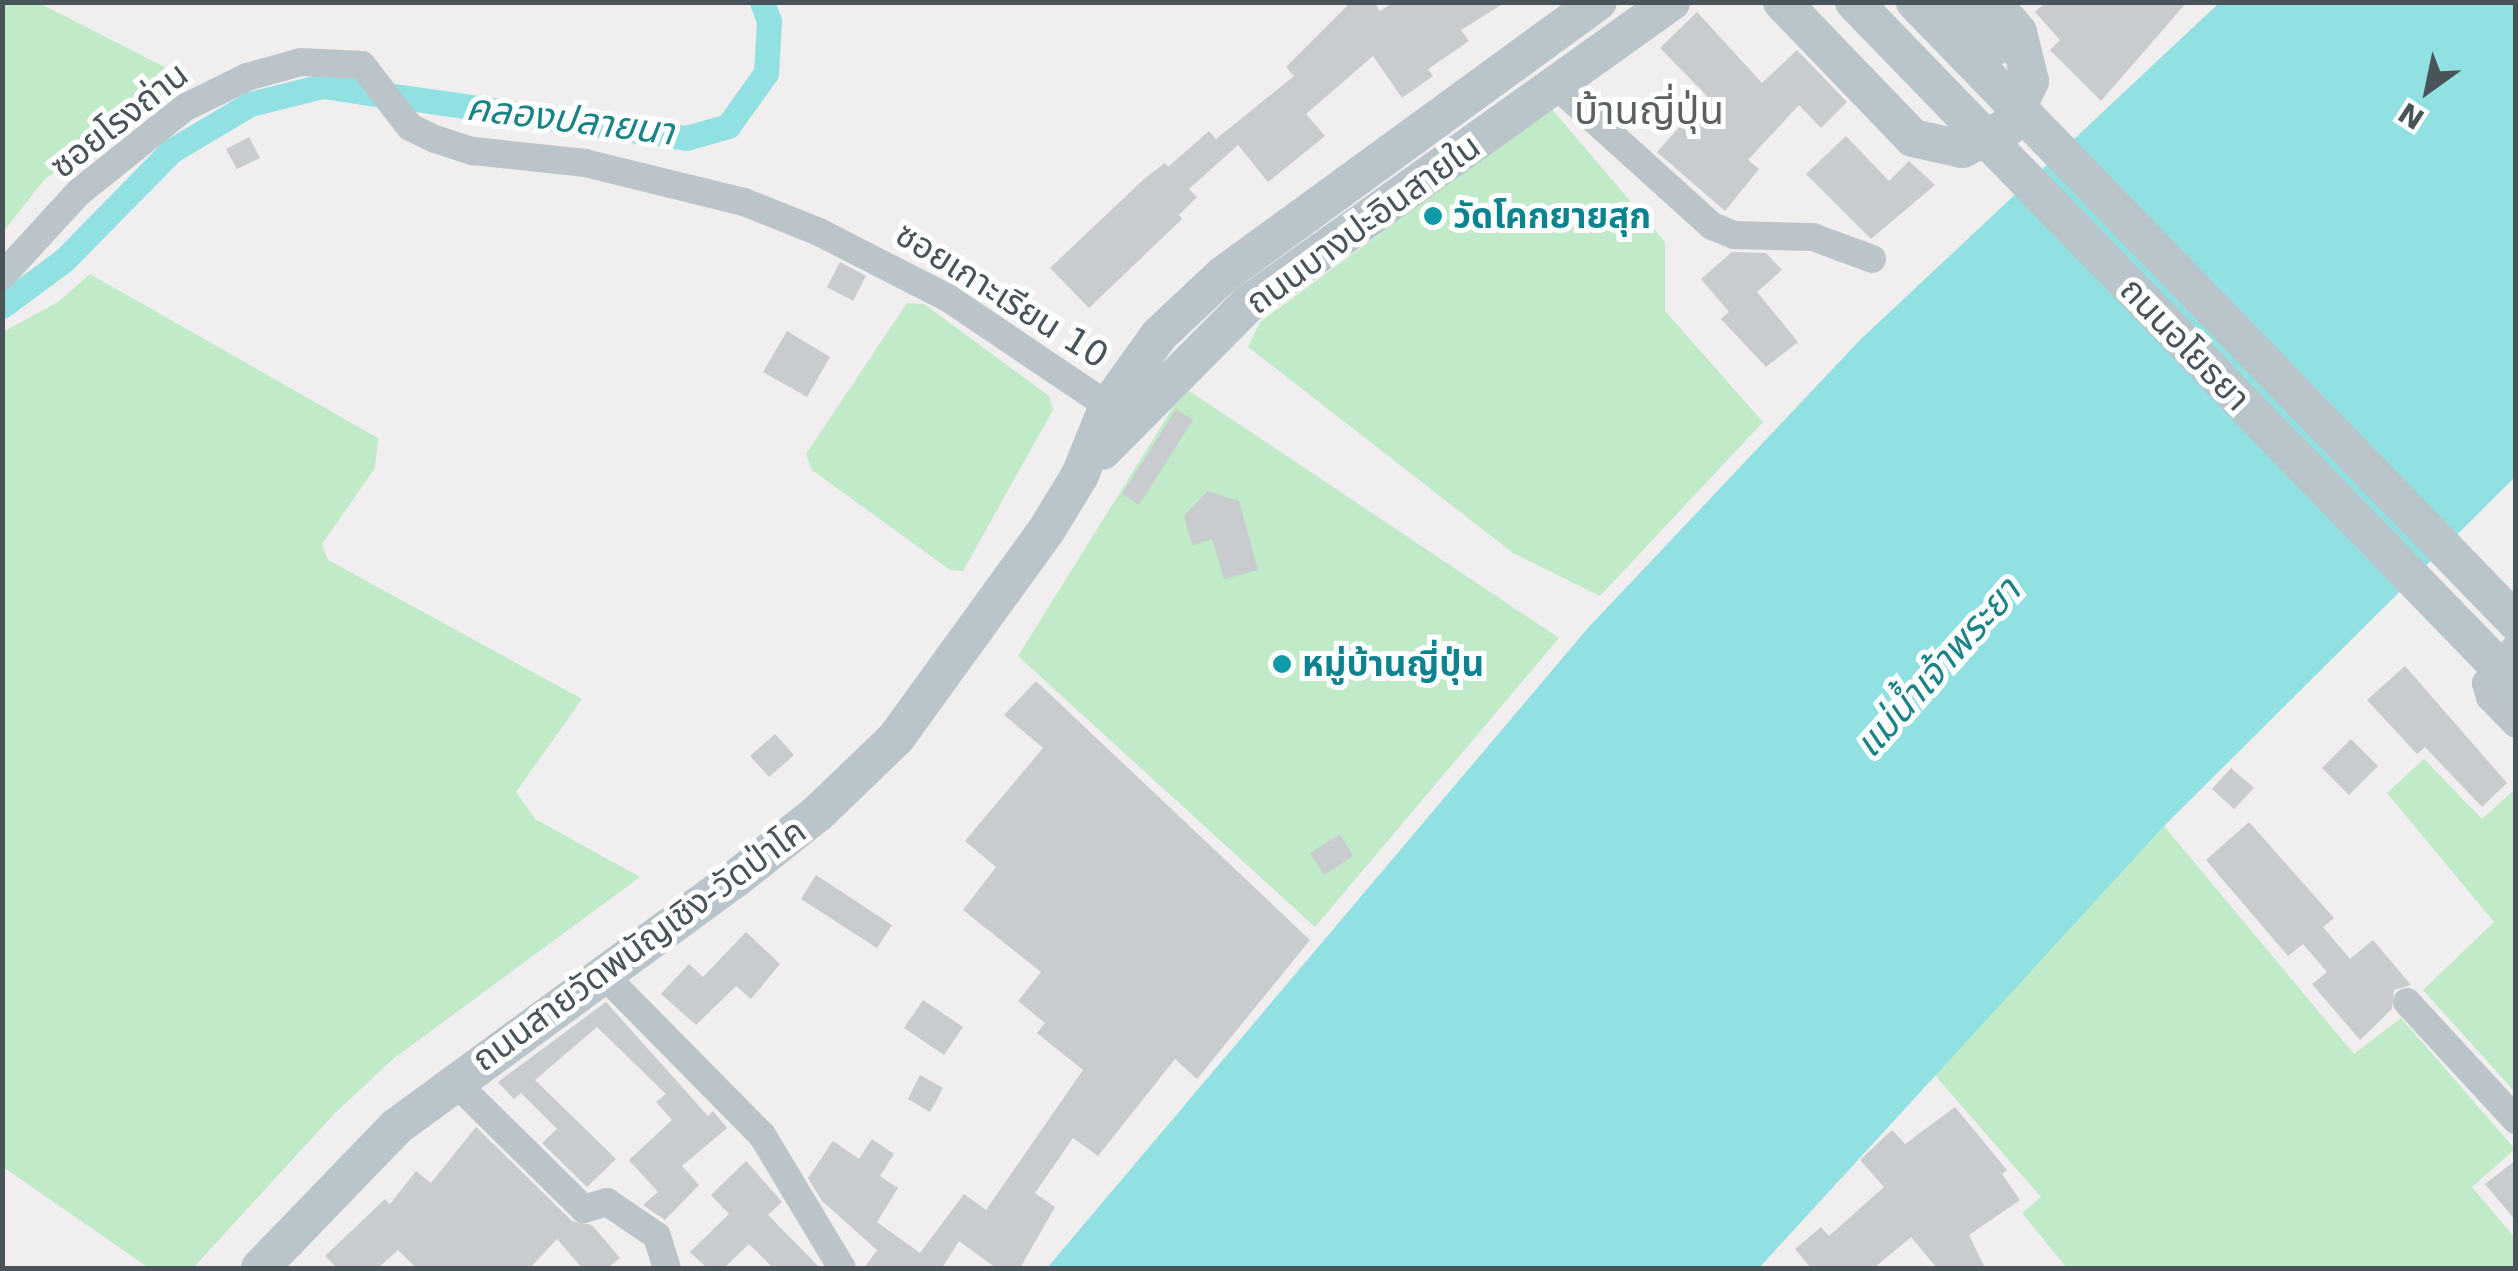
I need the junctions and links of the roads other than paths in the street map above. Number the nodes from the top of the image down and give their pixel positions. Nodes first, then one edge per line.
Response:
1 (1598, 2) edge
2 (1671, 2) edge
3 (1782, 2) edge
4 (1812, 2) edge
5 (1854, 2) edge
6 (1915, 2) edge
7 (1961, 2) edge
8 (1992, 2) edge
9 (247, 78) joint
10 (1557, 86) junction
11 (1872, 259) dead end
12 (2, 276) edge
13 (1108, 406) junction
14 (1080, 475) junction
15 (997, 602) joint
16 (2516, 622) edge
17 (2516, 647) edge
18 (2516, 684) edge
19 (2516, 724) edge
20 (602, 973) junction
21 (2407, 1002) dead end
22 (454, 1081) junction
23 (2516, 1120) edge
24 (260, 1268) edge
25 (667, 1268) edge
26 (842, 1268) edge

1 - 13 main road, ถนนบางปะอินสายใน
2 - 10 main road, ถนนบางปะอินสายใน
3 - 8 main road
4 - 7 main road
5 - 18 main road, ถนนอโยธยา, bridge
6 - 16 main road, ถนนอโยธยา, bridge
9 - 12 street, ซอยโรงถ่าน
9 - 13 street, ซอยเกาะเรียน 10
10 - 11 street
10 - 14 main road, ถนนบางปะอินสายใน
13 - 14 main road, ถนนบางปะอินสายใน
14 - 15 main road, ถนนบางปะอินสายใน
15 - 20 main road, ถนนสายวัดพนัญเชิง-วัดป่าโค
17 - 19 street
20 - 22 main road, ถนนสายวัดพนัญเชิง-วัดป่าโค
20 - 26 street
21 - 23 street
22 - 24 main road, ถนนสายวัดพนัญเชิง-วัดป่าโค
22 - 25 street

